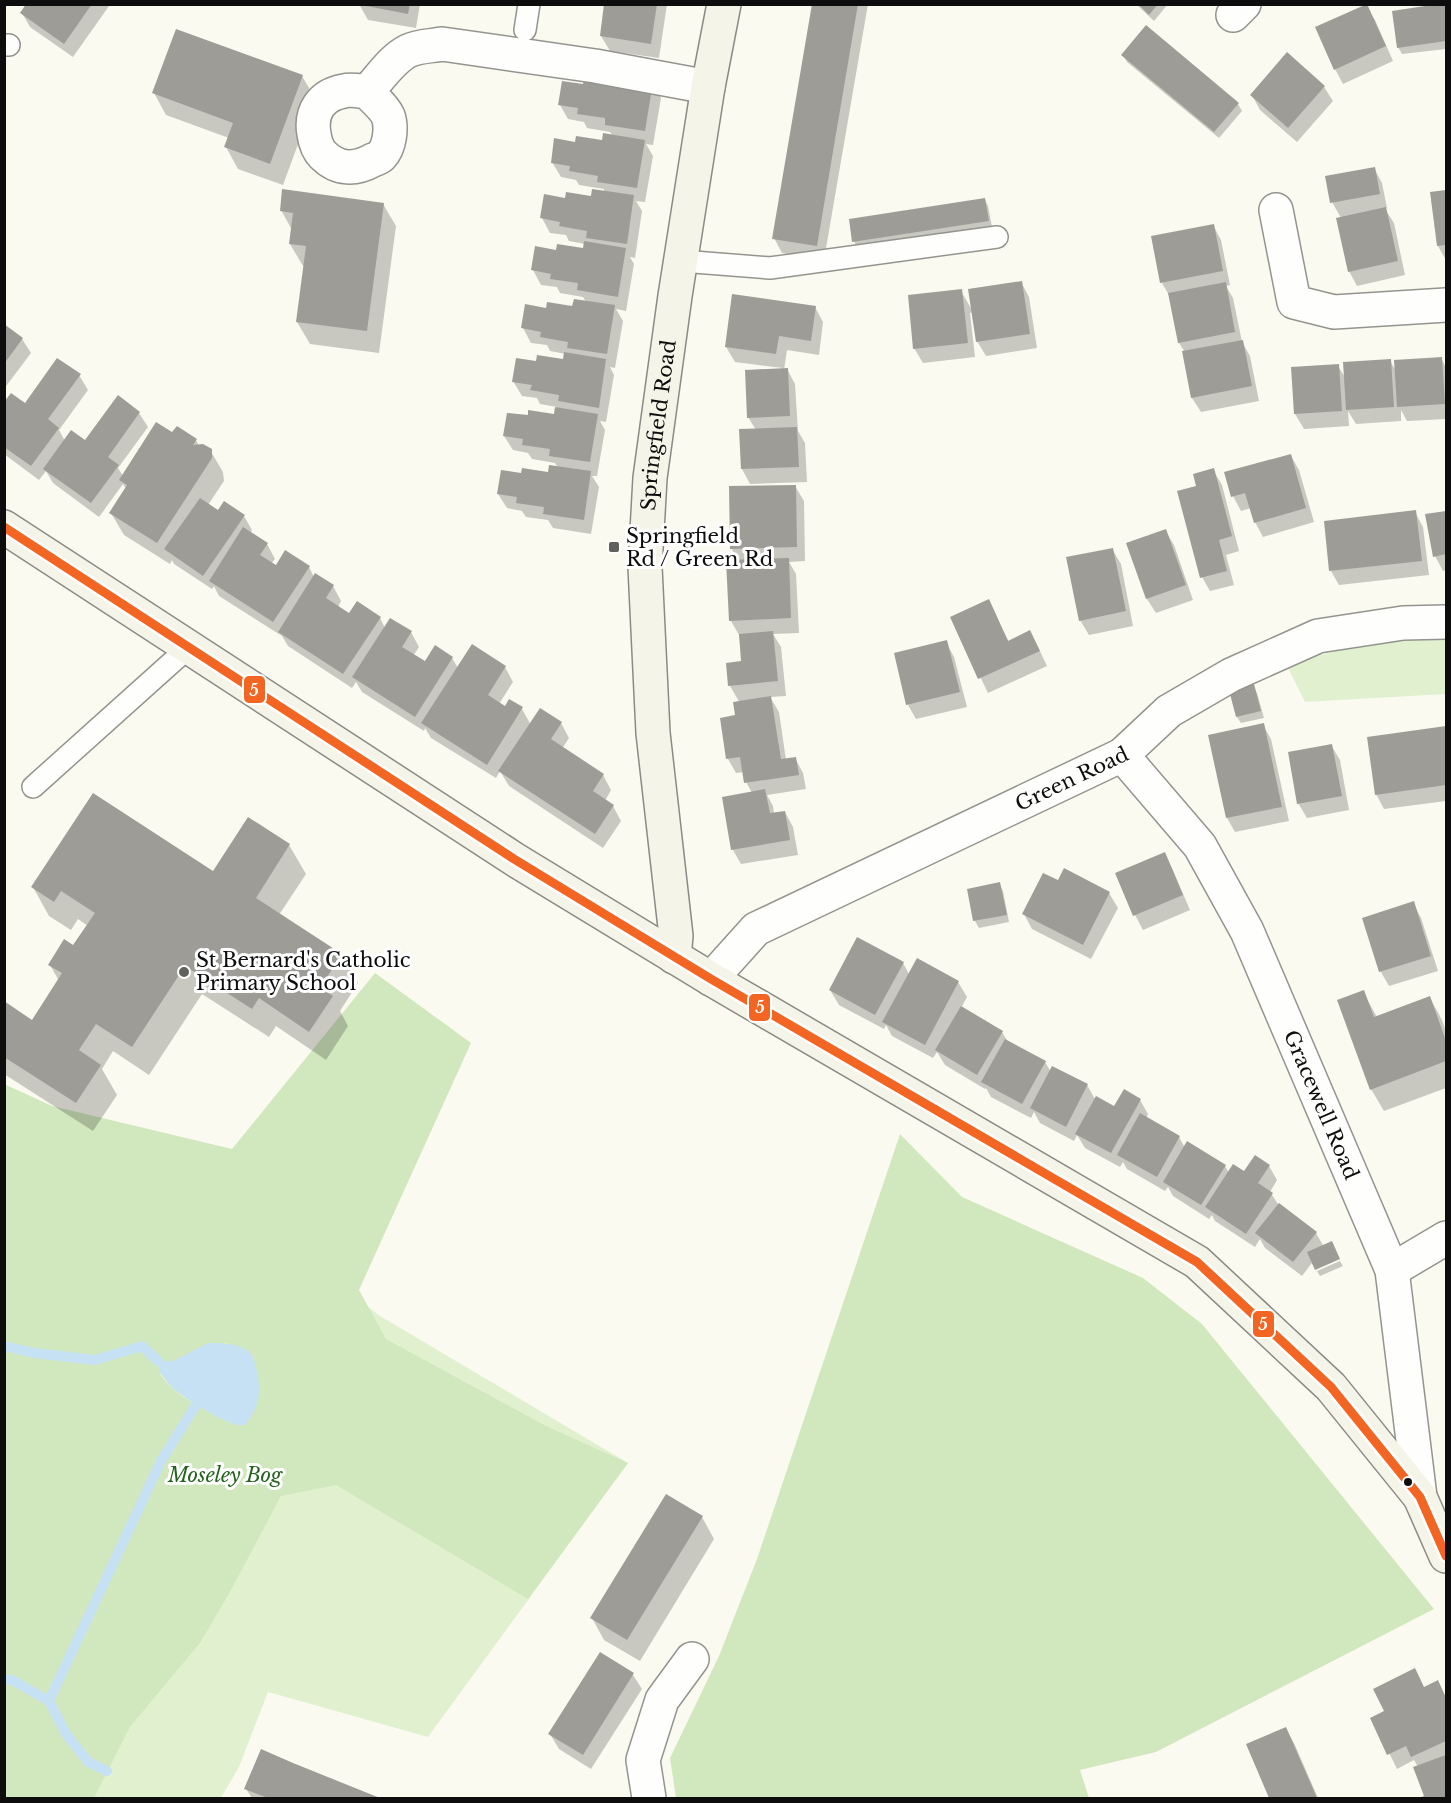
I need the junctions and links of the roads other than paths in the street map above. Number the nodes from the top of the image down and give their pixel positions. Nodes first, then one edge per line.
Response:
1 (529, 4) edge
2 (724, 4) edge
3 (525, 30) dead end
4 (708, 87) junction
5 (367, 92) dead end
6 (1276, 210) dead end
7 (997, 237) dead end
8 (681, 261) junction
9 (1446, 305) edge
10 (4, 527) edge
11 (1446, 622) edge
12 (189, 647) junction
13 (1122, 754) junction
14 (33, 787) dead end
15 (674, 957) junction
16 (711, 979) junction
17 (1446, 1238) edge
18 (1392, 1270) junction
19 (1420, 1497) junction
20 (1446, 1556) edge
21 (692, 1659) dead end
22 (649, 1798) edge

1 - 3 lane
2 - 4 street, Springfield Road
4 - 5 street
4 - 8 street, Springfield Road
6 - 9 street
7 - 8 lane
8 - 15 street, Springfield Road
10 - 12 street
11 - 13 street, Green Road
12 - 14 lane
12 - 15 street
13 - 16 street, Green Road
13 - 18 street, Gracewell Road
15 - 16 street
16 - 19 street
17 - 18 street
18 - 19 street, Gracewell Road
19 - 20 street
21 - 22 street

